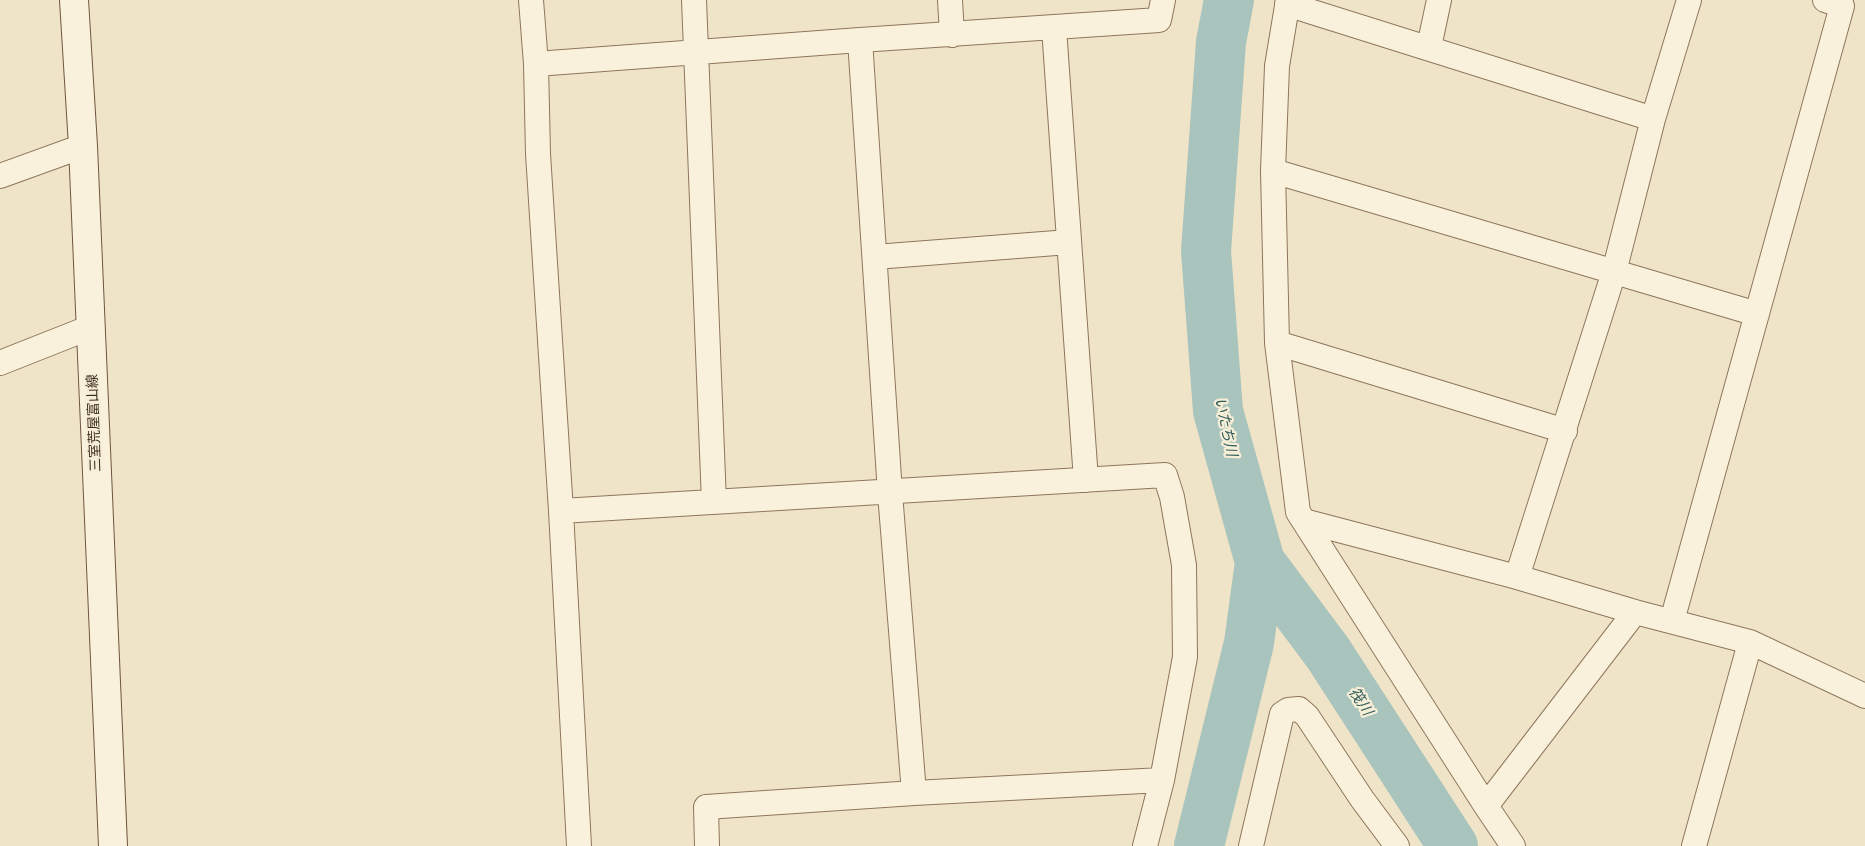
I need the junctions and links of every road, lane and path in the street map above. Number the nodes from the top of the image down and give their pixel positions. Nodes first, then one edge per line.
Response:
1 (74, 0) edge
2 (531, 0) edge
3 (694, 0) edge
4 (950, 0) edge
5 (1163, 0) edge
6 (1439, 0) edge
7 (1689, 0) edge
8 (1825, 0) edge
9 (1288, 2) edge
10 (1054, 28) junction
11 (952, 35) junction
12 (860, 40) junction
13 (1429, 47) junction
14 (698, 52) junction
15 (536, 64) junction
16 (1654, 119) junction
17 (83, 146) junction
18 (1273, 171) junction
19 (0, 176) edge
20 (1069, 242) junction
21 (874, 257) junction
22 (1614, 272) junction
23 (1757, 314) junction
24 (91, 327) junction
25 (1277, 343) junction
26 (0, 363) edge
27 (1565, 431) junction
28 (1086, 480) junction
29 (890, 493) junction
30 (714, 502) junction
31 (561, 511) junction
32 (1304, 521) junction
33 (1518, 577) junction
34 (1635, 612) junction
35 (1672, 621) junction
36 (1750, 643) junction
37 (1865, 696) edge
38 (1162, 780) junction
39 (914, 793) junction
40 (1486, 806) junction
41 (113, 846) edge
42 (580, 846) edge
43 (707, 846) edge
44 (1144, 846) edge
45 (1251, 846) edge
46 (1397, 846) edge
47 (1513, 846) edge
48 (1694, 846) edge

1 - 17 main road, 三室荒屋富山線
2 - 15 street
3 - 14 street
4 - 11 street
5 - 10 street
6 - 13 street
7 - 16 street
8 - 23 street
9 - 13 street
9 - 18 street
10 - 11 street
10 - 20 street
11 - 12 street
12 - 14 street
12 - 21 street
13 - 16 street
14 - 15 street
14 - 30 street
15 - 31 street
16 - 22 street
17 - 19 street
17 - 24 main road, 三室荒屋富山線
18 - 22 street
18 - 25 street
20 - 21 street
20 - 28 street
21 - 29 street
22 - 23 street
22 - 27 street
23 - 35 street
24 - 26 street
24 - 41 main road, 三室荒屋富山線
25 - 27 street
25 - 32 street
27 - 33 street
28 - 29 street
28 - 38 street
29 - 30 street
29 - 39 street
30 - 31 street
31 - 42 street
32 - 33 street
32 - 40 street
33 - 34 street
34 - 35 street
34 - 40 street
35 - 36 street
36 - 37 street
36 - 48 street
38 - 39 street
38 - 44 street
39 - 43 street
40 - 47 street
45 - 46 street

